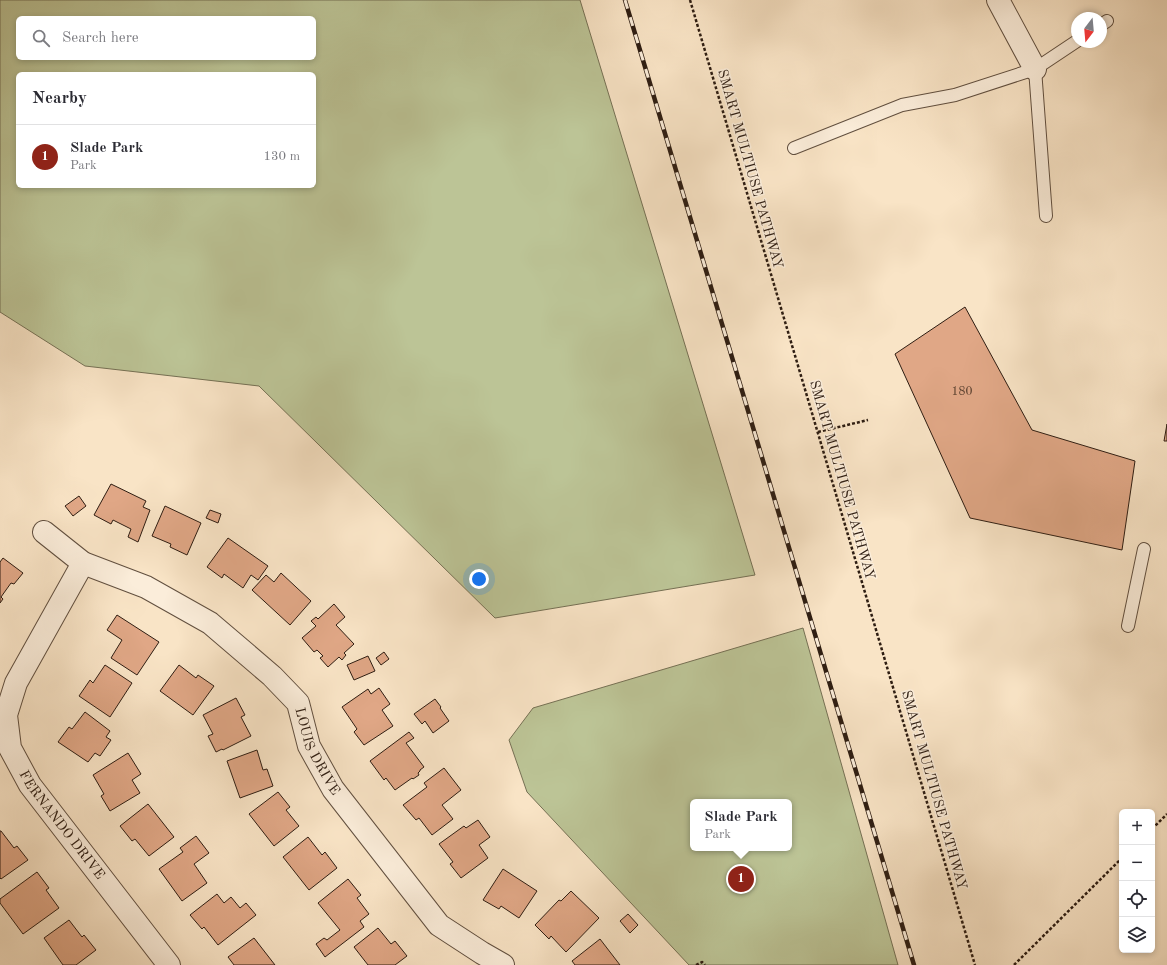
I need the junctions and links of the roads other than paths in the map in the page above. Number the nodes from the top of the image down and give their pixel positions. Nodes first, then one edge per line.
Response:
1 (998, 0) edge
2 (1071, 45) edge
3 (1034, 69) junction
4 (794, 148) dead end
5 (1046, 216) dead end
6 (44, 532) dead end
7 (1144, 549) dead end
8 (83, 563) junction
9 (1128, 626) dead end
10 (3, 714) edge
11 (169, 965) edge
12 (503, 965) edge

1 - 3 street
2 - 3 lane
3 - 4 lane
3 - 5 lane
6 - 8 street, LOUIS DRIVE
7 - 9 lane
8 - 10 street, FERNANDO DRIVE
8 - 12 street, LOUIS DRIVE
10 - 11 street, FERNANDO DRIVE

